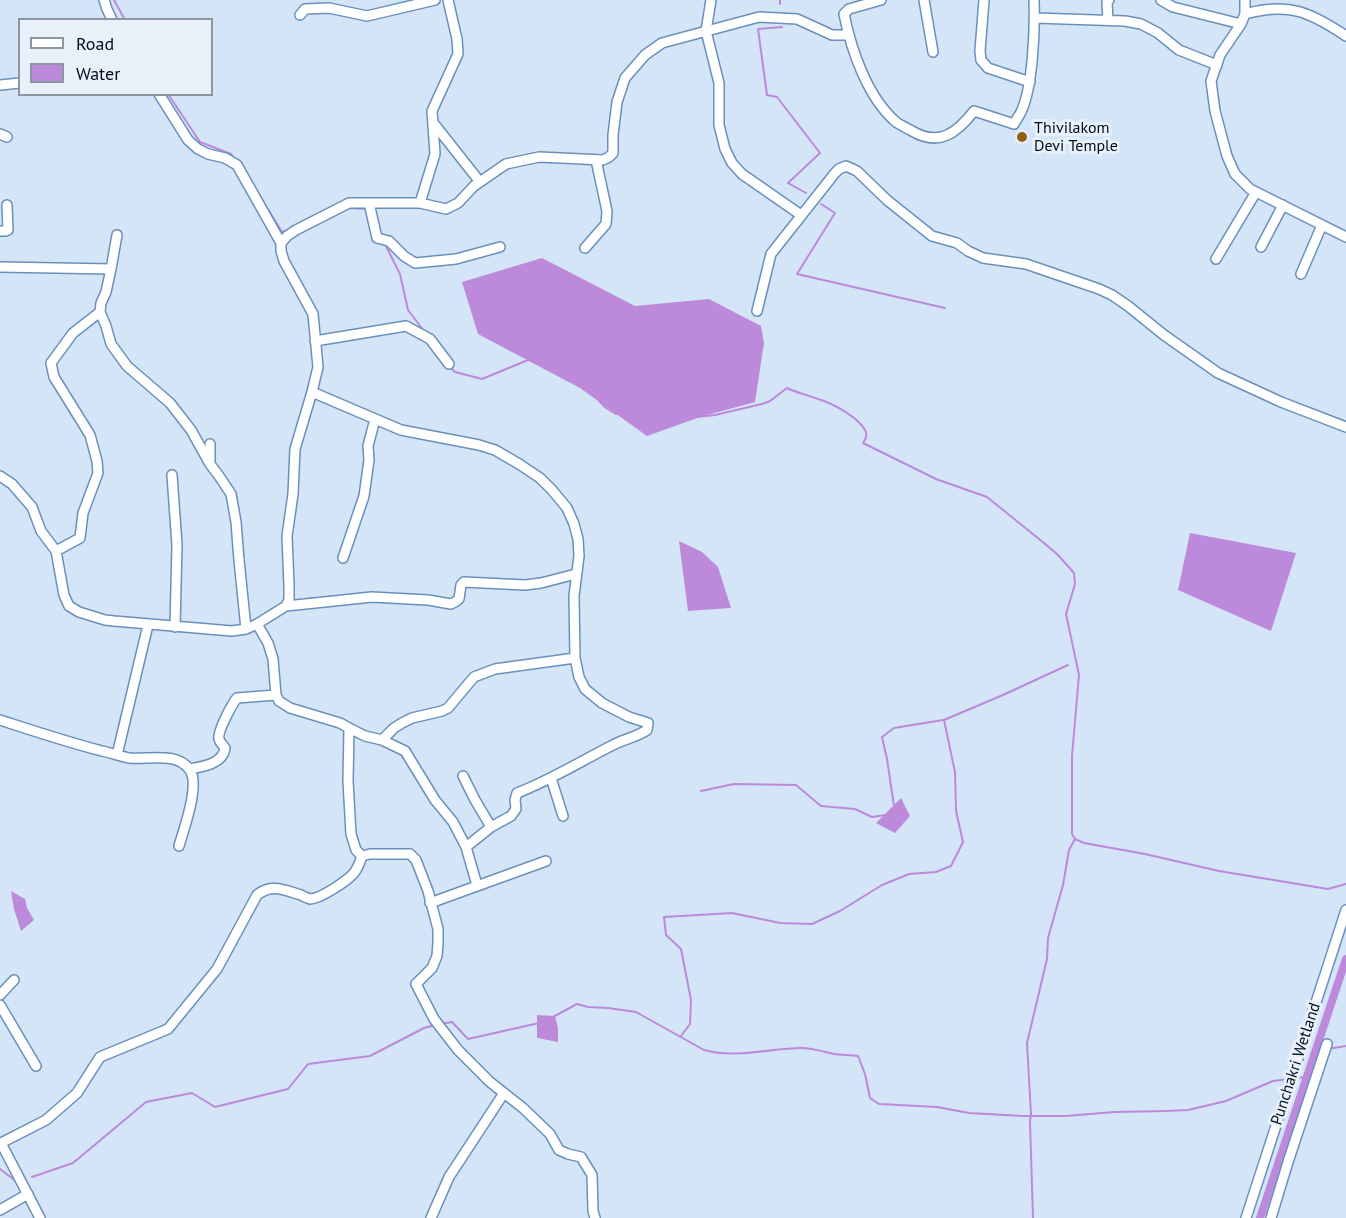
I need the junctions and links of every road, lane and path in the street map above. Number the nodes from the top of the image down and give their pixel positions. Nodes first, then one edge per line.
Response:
1 (104, 0) edge
2 (435, 0) edge
3 (448, 0) edge
4 (711, 0) edge
5 (880, 0) edge
6 (924, 0) edge
7 (984, 0) edge
8 (1034, 0) edge
9 (1110, 0) edge
10 (1161, 0) edge
11 (1245, 0) edge
12 (1245, 14) junction
13 (300, 15) dead end
14 (111, 18) edge
15 (1035, 18) junction
16 (1108, 20) junction
17 (1241, 24) junction
18 (706, 31) junction
19 (848, 35) junction
20 (1346, 36) edge
21 (933, 52) dead end
22 (1217, 65) junction
23 (1030, 82) junction
24 (18, 83) edge
25 (0, 85) edge
26 (160, 96) edge
27 (433, 124) junction
28 (596, 160) junction
29 (480, 182) junction
30 (1256, 192) junction
31 (369, 203) junction
32 (420, 203) junction
33 (7, 205) dead end
34 (1283, 205) junction
35 (801, 216) junction
36 (1322, 225) junction
37 (0, 231) edge
38 (117, 235) dead end
39 (1346, 237) edge
40 (281, 243) junction
41 (500, 247) dead end
42 (1261, 247) dead end
43 (585, 248) dead end
44 (1216, 259) dead end
45 (0, 267) edge
46 (111, 269) junction
47 (1301, 274) dead end
48 (100, 312) junction
49 (757, 312) dead end
50 (315, 341) junction
51 (449, 364) dead end
52 (312, 392) junction
53 (375, 419) junction
54 (1346, 427) edge
55 (210, 444) dead end
56 (210, 464) junction
57 (172, 475) dead end
58 (0, 476) edge
59 (56, 551) junction
60 (342, 558) dead end
61 (576, 574) junction
62 (286, 606) junction
63 (148, 624) junction
64 (257, 624) junction
65 (176, 627) junction
66 (246, 629) junction
67 (576, 658) junction
68 (276, 695) junction
69 (0, 720) edge
70 (349, 728) junction
71 (382, 740) junction
72 (117, 754) junction
73 (189, 769) junction
74 (463, 776) dead end
75 (551, 778) junction
76 (563, 816) dead end
77 (491, 827) junction
78 (179, 846) dead end
79 (466, 847) junction
80 (362, 856) junction
81 (546, 861) dead end
82 (477, 885) junction
83 (430, 903) junction
84 (1346, 910) edge
85 (14, 980) dead end
86 (0, 995) edge
87 (0, 1005) edge
88 (1326, 1049) dead end
89 (36, 1066) dead end
90 (504, 1093) junction
91 (0, 1143) edge
92 (28, 1194) junction
93 (0, 1210) edge
94 (40, 1218) edge
95 (431, 1218) edge
96 (595, 1218) edge
97 (1246, 1218) edge
98 (1271, 1218) edge

1 - 14 street
2 - 13 street
3 - 27 street
4 - 18 street
5 - 19 street
6 - 21 street
7 - 23 street
8 - 15 street
9 - 16 street
10 - 17 street
11 - 12 street
12 - 17 street
12 - 20 street
15 - 16 street
15 - 23 street
16 - 22 street
17 - 22 street
18 - 19 street
18 - 28 street
18 - 35 street
19 - 23 street
22 - 30 street
24 - 25 street
26 - 40 street
27 - 29 street
27 - 32 street
28 - 29 street
28 - 43 street
29 - 32 street
30 - 34 street
30 - 44 street
31 - 32 street
31 - 40 street
31 - 41 street
33 - 37 street
34 - 36 street
34 - 42 street
35 - 49 street
35 - 54 street
36 - 39 street
36 - 47 street
38 - 46 street
40 - 50 street
45 - 46 street
46 - 48 street
48 - 56 street
48 - 59 street
50 - 51 street
50 - 52 street
52 - 53 street
52 - 62 street
53 - 60 street
53 - 61 street
55 - 56 street
56 - 66 street
57 - 65 street
58 - 59 street
59 - 63 street
61 - 62 street
61 - 67 street
62 - 64 street
63 - 65 street
63 - 72 street
64 - 66 street
64 - 68 street
65 - 66 street
67 - 71 street
67 - 75 street
68 - 70 street
68 - 73 street
69 - 72 street
70 - 71 street
70 - 80 street
71 - 79 street
72 - 73 street
73 - 78 street
74 - 77 street
75 - 76 street
75 - 77 street
77 - 79 street
79 - 82 street
80 - 83 street
80 - 91 street
81 - 82 street
82 - 83 street
83 - 90 street
84 - 97 street, Punchakri Wetland
85 - 86 street
87 - 89 street
88 - 98 street, Punchakri Wetland
90 - 95 street
90 - 96 street
91 - 92 street
92 - 93 street
92 - 94 street

